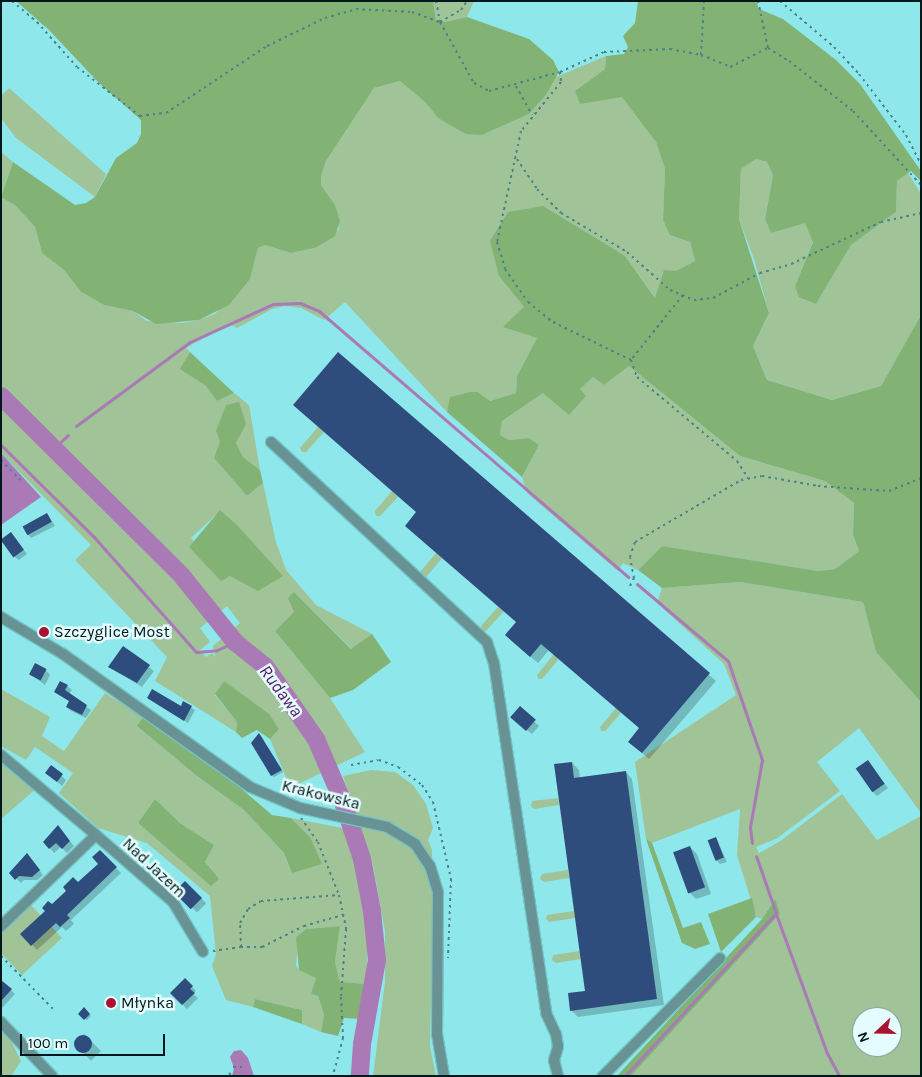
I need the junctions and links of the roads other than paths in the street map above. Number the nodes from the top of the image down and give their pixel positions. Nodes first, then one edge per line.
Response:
1 (271, 442) dead end
2 (1, 616) edge
3 (1, 755) edge
4 (96, 835) junction
5 (1, 926) edge
6 (203, 952) road end
7 (720, 958) dead end
8 (1, 1022) edge
9 (52, 1076) edge
10 (444, 1076) edge
11 (558, 1076) edge
12 (603, 1076) edge

1 - 11 street
2 - 10 street, Krakowska
3 - 4 street, Nad Jazem
4 - 5 street
4 - 6 street, Nad Jazem
7 - 12 street
8 - 9 street

